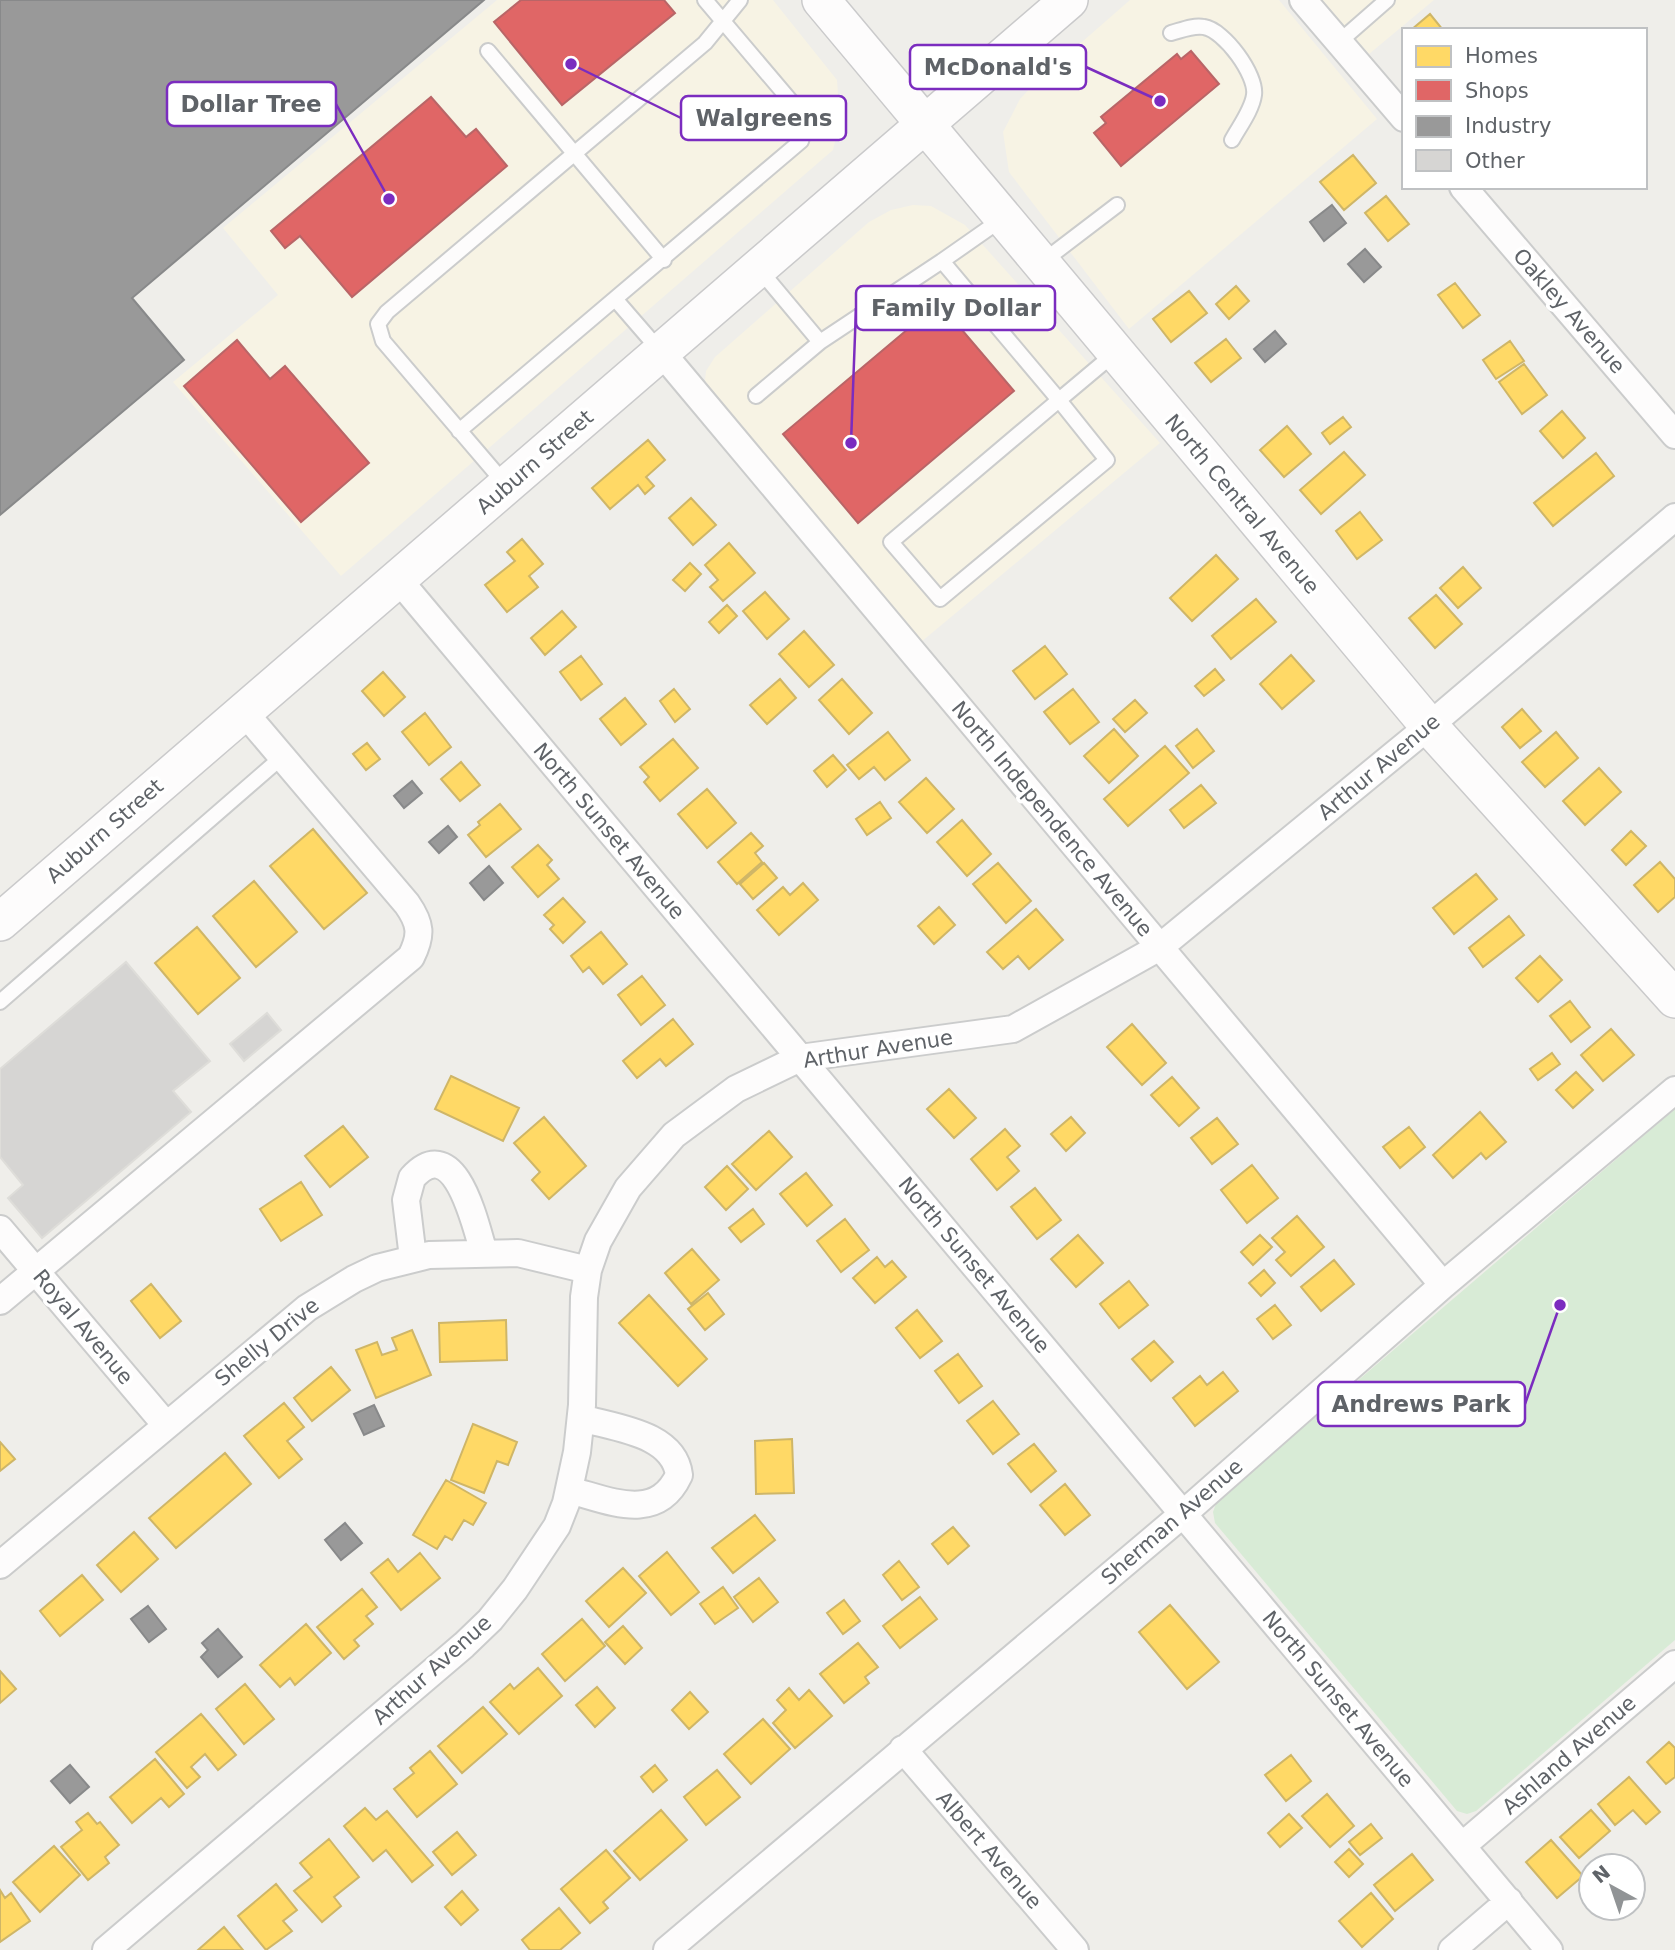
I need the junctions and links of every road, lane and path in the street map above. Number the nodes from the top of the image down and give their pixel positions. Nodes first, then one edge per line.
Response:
1 (705, 0) edge
2 (740, 0) edge
3 (821, 0) edge
4 (1069, 0) edge
5 (1303, 0) edge
6 (1387, 0) edge
7 (723, 22) junction
8 (1171, 33) dead end
9 (1339, 42) junction
10 (488, 51) dead end
11 (1402, 116) edge
12 (924, 125) junction
13 (1232, 140) dead end
14 (575, 155) junction
15 (1465, 189) edge
16 (1117, 205) dead end
17 (1002, 219) junction
18 (664, 260) junction
19 (942, 261) junction
20 (1040, 264) junction
21 (759, 269) junction
22 (616, 300) junction
23 (820, 342) junction
24 (662, 353) junction
25 (1115, 353) junction
26 (757, 396) dead end
27 (1059, 400) junction
28 (459, 430) junction
29 (1675, 435) edge
30 (507, 486) junction
31 (1675, 517) edge
32 (398, 579) junction
33 (244, 712) junction
34 (1429, 726) junction
35 (282, 757) junction
36 (0, 922) edge
37 (1160, 947) junction
38 (1675, 999) edge
39 (0, 1002) edge
40 (800, 1058) junction
41 (1675, 1090) edge
42 (0, 1229) edge
43 (484, 1253) junction
44 (413, 1258) junction
45 (36, 1270) junction
46 (588, 1270) junction
47 (1443, 1285) junction
48 (0, 1301) edge
49 (581, 1418) junction
50 (166, 1425) junction
51 (569, 1490) junction
52 (1183, 1514) junction
53 (0, 1565) edge
54 (1675, 1664) edge
55 (904, 1749) junction
56 (1462, 1846) junction
57 (1509, 1901) junction
58 (106, 1950) edge
59 (667, 1950) edge
60 (1075, 1950) edge
61 (1451, 1950) edge
62 (1549, 1950) edge

1 - 7 lane
2 - 7 lane
3 - 12 main road, North Central Avenue
4 - 12 main road, Auburn Street
5 - 9 street
6 - 9 lane
7 - 14 lane
7 - 18 lane
8 - 13 lane
9 - 11 street
10 - 14 lane
12 - 17 main road, North Central Avenue
12 - 21 main road, Auburn Street
14 - 18 lane
14 - 28 lane
15 - 29 street, Oakley Avenue
16 - 20 lane
17 - 19 lane
17 - 20 main road, North Central Avenue
18 - 22 lane
19 - 23 lane
19 - 27 lane
20 - 25 main road, North Central Avenue
21 - 23 lane
21 - 24 main road, Auburn Street
22 - 24 lane
22 - 28 lane
23 - 26 lane
24 - 30 main road, Auburn Street
24 - 37 street, North Independence Avenue
25 - 27 lane
25 - 34 main road, North Central Avenue
27 - 27 lane
28 - 30 lane
30 - 32 main road, Auburn Street
31 - 34 street, Arthur Avenue
32 - 33 main road, Auburn Street
32 - 40 street, North Sunset Avenue
33 - 35 street
33 - 36 main road, Auburn Street
34 - 37 street, Arthur Avenue
34 - 38 main road, North Central Avenue
35 - 39 lane
35 - 45 street
37 - 40 street, Arthur Avenue
37 - 47 street, North Independence Avenue
40 - 46 street, Arthur Avenue
40 - 52 street, North Sunset Avenue
41 - 47 street, Sherman Avenue
42 - 45 street, Royal Avenue
43 - 44 street, Shelly Drive
43 - 44 street
43 - 46 street, Shelly Drive
44 - 50 street, Shelly Drive
45 - 48 street
45 - 50 street, Royal Avenue
46 - 49 street, Arthur Avenue
47 - 52 street, Sherman Avenue
49 - 51 street, Arthur Avenue
49 - 51 street
50 - 53 street, Shelly Drive
51 - 58 street, Arthur Avenue
52 - 55 street, Sherman Avenue
52 - 56 street, North Sunset Avenue
54 - 56 street, Ashland Avenue
55 - 59 street, Sherman Avenue
55 - 60 street, Albert Avenue
56 - 57 street, North Sunset Avenue
57 - 61 street
57 - 62 street, North Sunset Avenue

